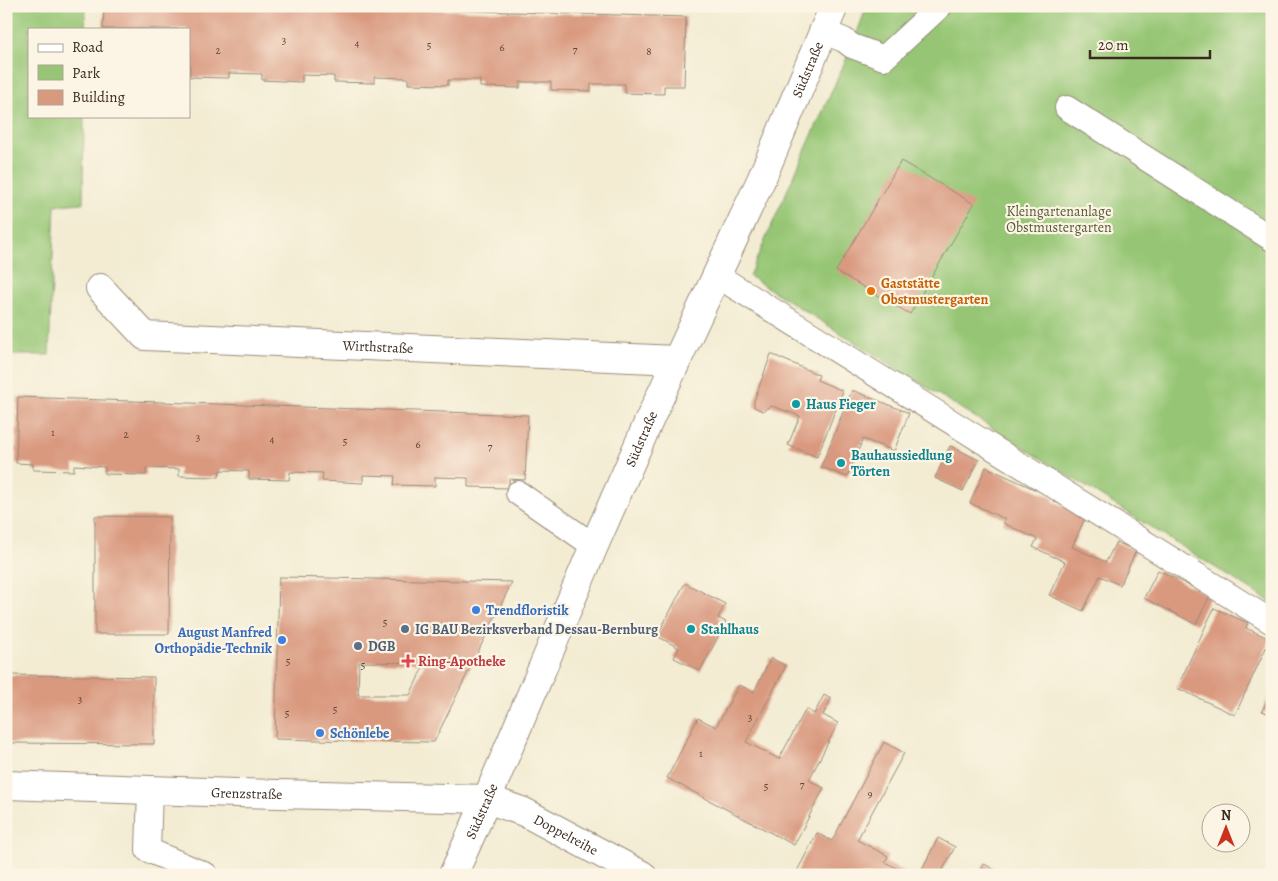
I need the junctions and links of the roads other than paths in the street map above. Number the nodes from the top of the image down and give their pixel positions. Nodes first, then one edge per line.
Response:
1 (834, 6) edge
2 (940, 6) edge
3 (824, 32) junction
4 (1067, 108) dead end
5 (1272, 239) edge
6 (716, 275) junction
7 (100, 288) dead end
8 (676, 360) junction
9 (518, 493) dead end
10 (594, 546) junction
11 (1272, 622) edge
12 (6, 785) edge
13 (150, 790) junction
14 (487, 799) junction
15 (206, 875) edge
16 (453, 875) edge
17 (642, 875) edge

1 - 3 street, Südstraße
2 - 3 lane
3 - 6 street, Südstraße
4 - 5 lane
6 - 8 street, Südstraße
6 - 11 lane
7 - 8 street, Wirthstraße
8 - 10 street, Südstraße
9 - 10 lane
10 - 14 street, Südstraße
12 - 13 street, Grenzstraße
13 - 14 street, Grenzstraße
13 - 15 lane
14 - 16 street, Südstraße
14 - 17 street, Doppelreihe

